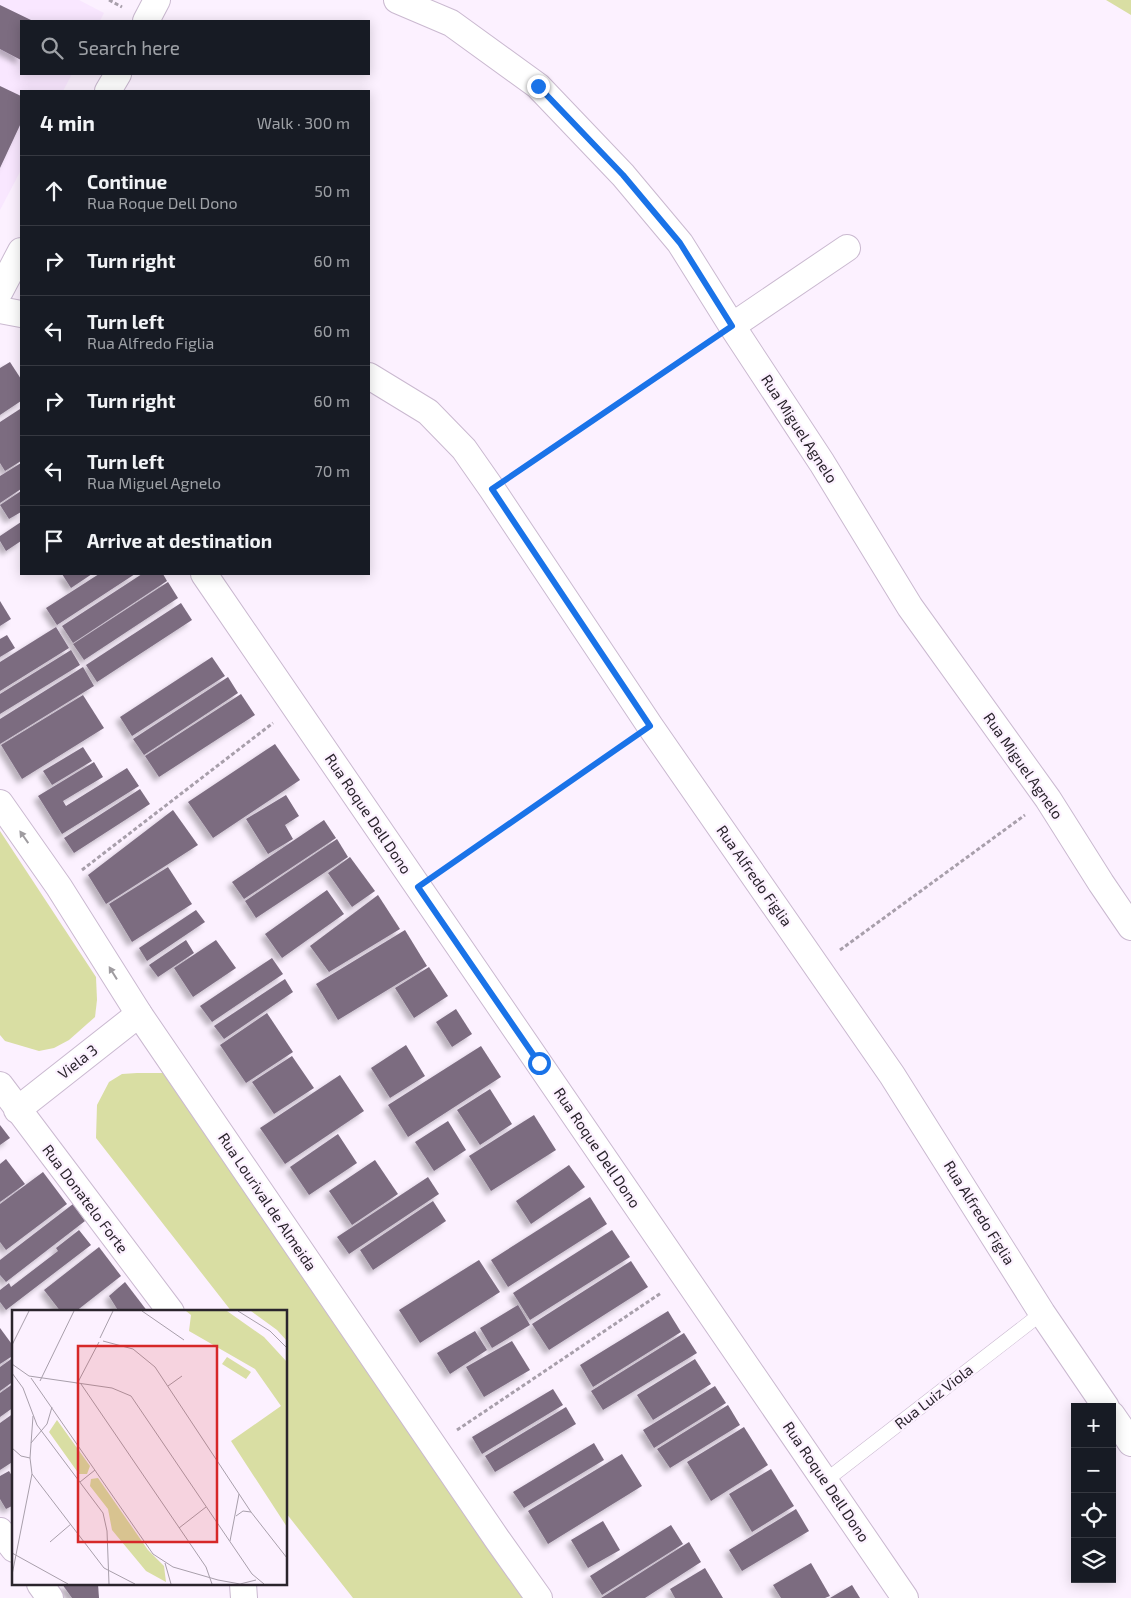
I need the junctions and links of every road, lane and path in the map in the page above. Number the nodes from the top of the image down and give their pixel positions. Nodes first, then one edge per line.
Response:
1 (157, 0) edge
2 (397, 0) edge
3 (147, 20) edge
4 (117, 75) edge
5 (109, 90) edge
6 (847, 248) dead end
7 (20, 254) edge
8 (0, 291) edge
9 (0, 310) edge
10 (20, 314) edge
11 (732, 326) junction
12 (370, 377) edge
13 (492, 489) junction
14 (205, 575) edge
15 (294, 706) junction
16 (650, 726) junction
17 (1048, 799) junction
18 (0, 803) edge
19 (59, 887) junction
20 (418, 887) junction
21 (1131, 927) edge
22 (817, 967) junction
23 (139, 1014) junction
24 (0, 1086) edge
25 (17, 1110) junction
26 (685, 1277) junction
27 (169, 1310) edge
28 (1042, 1313) junction
29 (1103, 1403) edge
30 (1116, 1422) edge
31 (1131, 1443) edge
32 (434, 1446) junction
33 (825, 1481) junction
34 (0, 1531) edge
35 (12, 1546) edge
36 (41, 1586) edge
37 (50, 1598) edge
38 (539, 1598) edge
39 (905, 1598) edge

1 - 3 street
2 - 11 street, Rua Miguel Agnelo
4 - 5 street
6 - 11 street
7 - 8 street
9 - 10 street
11 - 13 path
11 - 17 street, Rua Miguel Agnelo
12 - 13 street, Rua Alfredo Figlia
13 - 16 street, Rua Alfredo Figlia
14 - 15 street, Rua Roque Dell Dono
15 - 19 path
15 - 20 street, Rua Roque Dell Dono
16 - 20 path
16 - 22 street, Rua Alfredo Figlia
17 - 21 street, Rua Miguel Agnelo
17 - 22 path
19 -> 18 street, Rua Lourival de Almeida
23 -> 19 street, Rua Lourival de Almeida
20 - 26 street, Rua Roque Dell Dono
22 - 28 street, Rua Alfredo Figlia
23 - 25 street, Viela 3
23 - 32 street, Rua Lourival de Almeida
24 - 25 street, Rua Donatelo Forte
25 - 27 street, Rua Donatelo Forte
26 - 32 path
26 - 33 street, Rua Roque Dell Dono
28 - 29 street, Rua Alfredo Figlia
28 - 33 lane, Rua Luiz Viola
30 - 31 street
32 - 38 street, Rua Lourival de Almeida
33 - 39 street, Rua Roque Dell Dono
34 - 35 street
36 - 37 street

